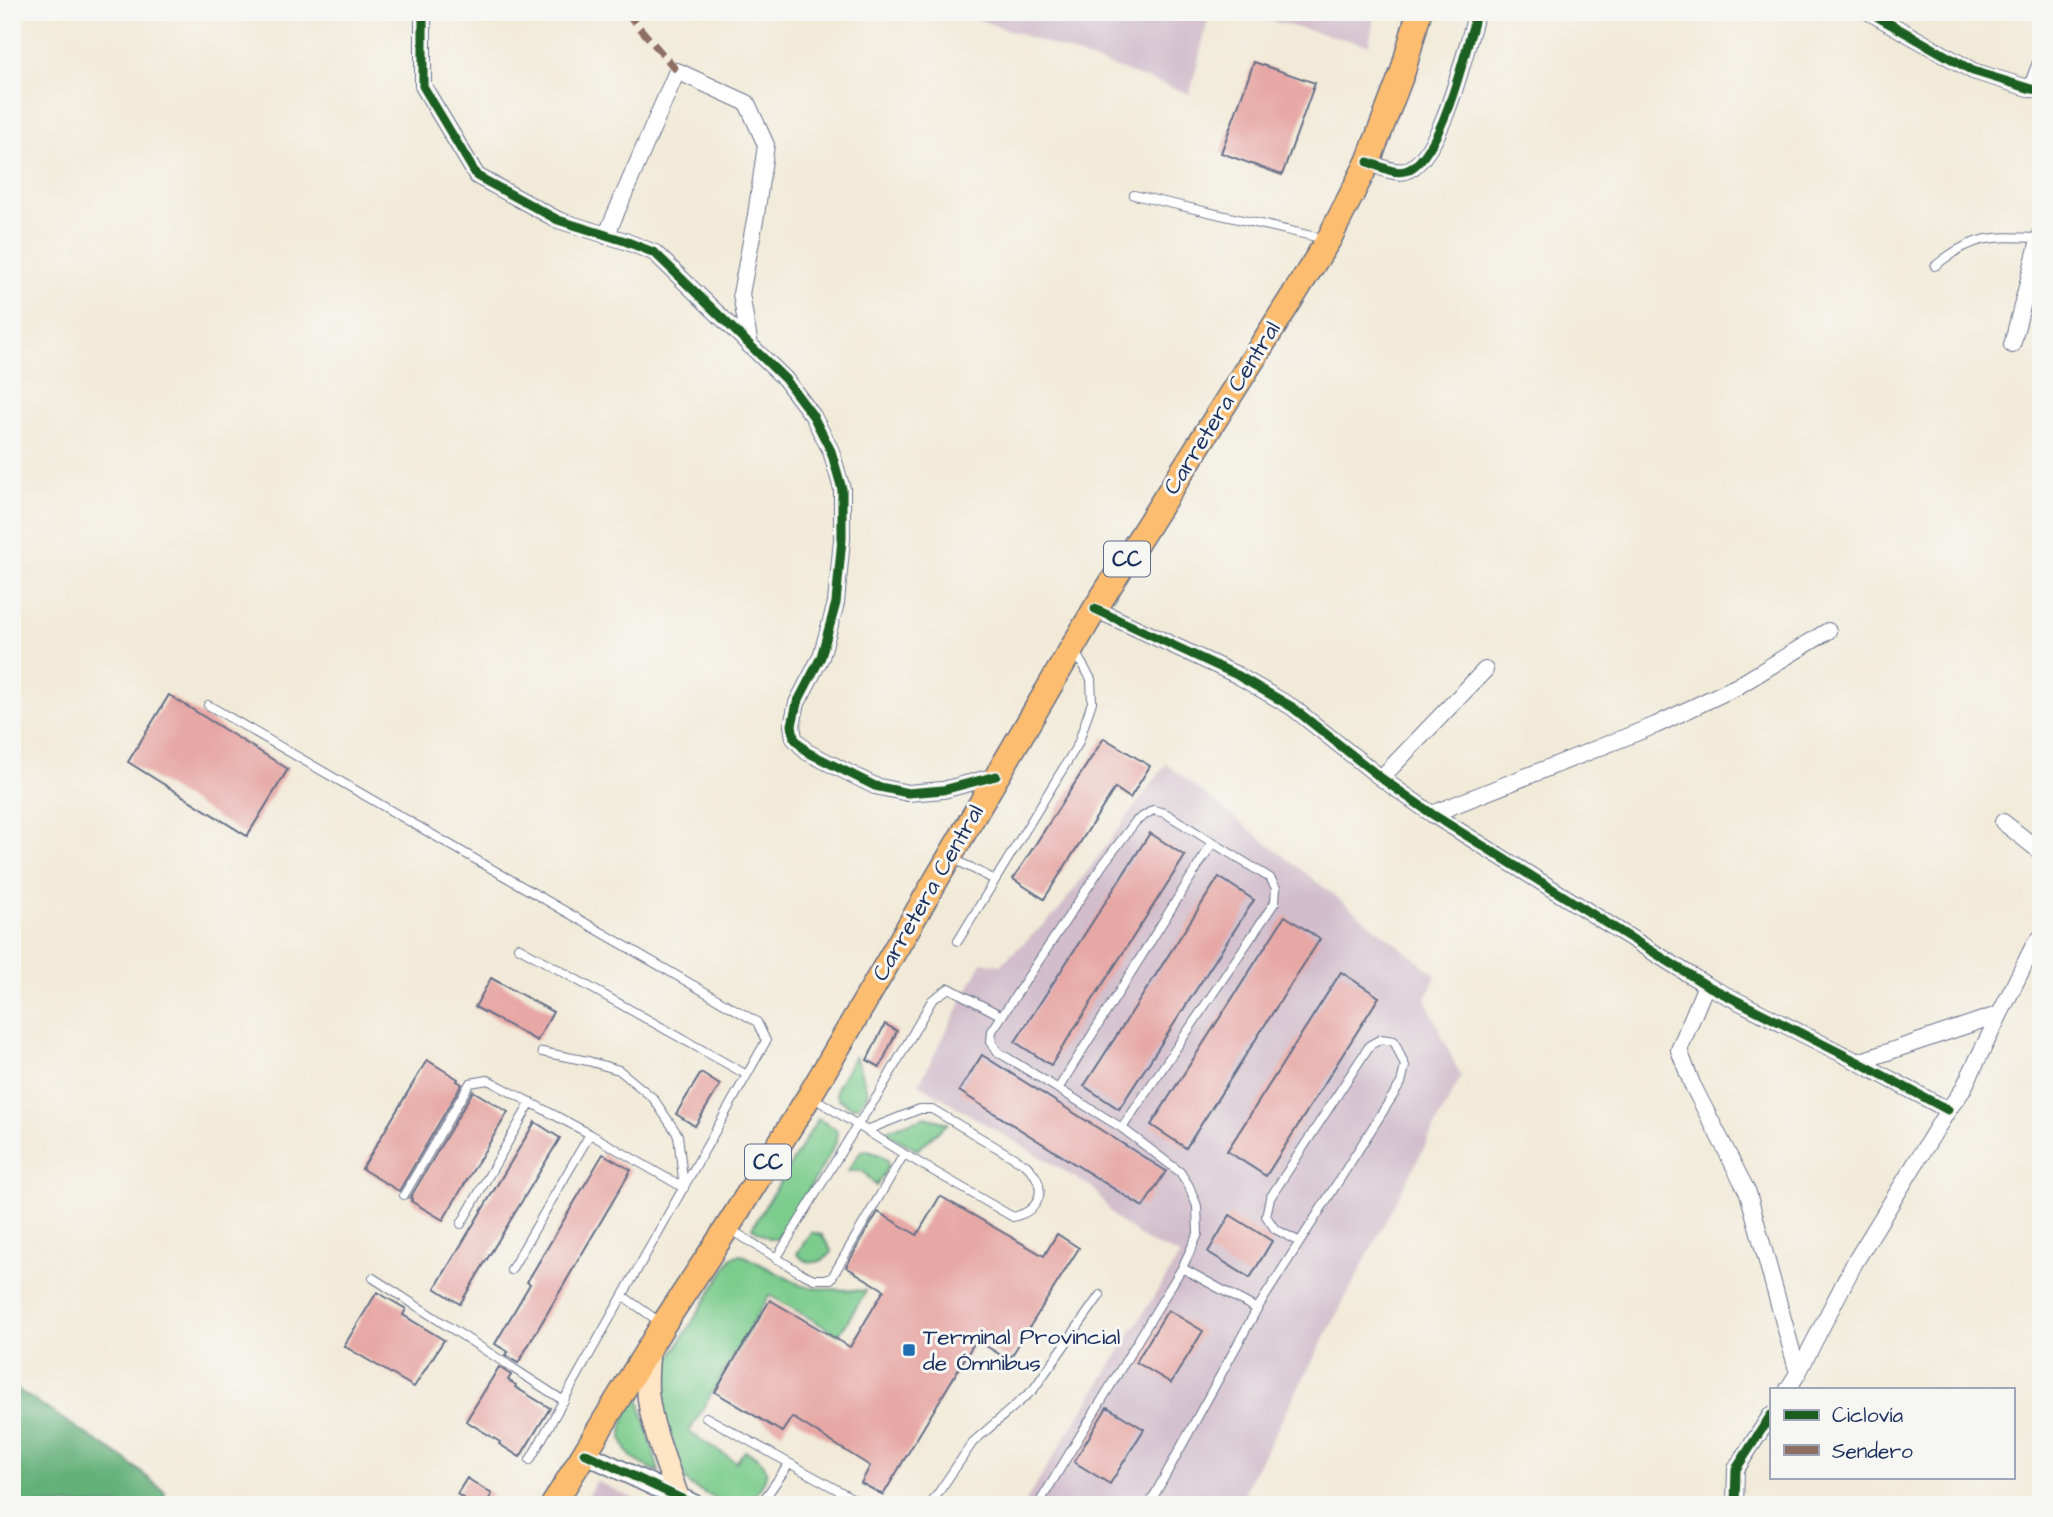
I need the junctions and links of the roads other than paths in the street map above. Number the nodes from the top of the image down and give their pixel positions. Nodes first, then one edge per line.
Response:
1 (423, 12) edge
2 (1419, 12) edge
3 (1476, 12) edge
4 (1869, 12) edge
5 (2041, 62) edge
6 (2036, 89) edge
7 (1368, 162) junction
8 (1134, 195) dead end
9 (2040, 235) edge
10 (606, 236) junction
11 (1329, 239) junction
12 (1935, 266) dead end
13 (2012, 345) dead end
14 (750, 346) junction
15 (1096, 609) junction
16 (1828, 631) dead end
17 (1073, 649) junction
18 (1485, 670) dead end
19 (208, 705) dead end
20 (996, 776) junction
21 (1381, 778) junction
22 (1432, 814) junction
23 (2003, 821) dead end
24 (1213, 842) junction
25 (2041, 852) edge
26 (949, 856) junction
27 (995, 880) junction
28 (2041, 937) edge
29 (958, 941) dead end
30 (518, 947) dead end
31 (1706, 985) junction
32 (2000, 1014) junction
33 (1002, 1016) junction
34 (542, 1052) dead end
35 (1858, 1062) junction
36 (747, 1075) junction
37 (1058, 1089) junction
38 (810, 1095) junction
39 (531, 1102) junction
40 (1948, 1110) junction
41 (858, 1124) junction
42 (1122, 1128) junction
43 (867, 1130) junction
44 (590, 1134) junction
45 (904, 1154) junction
46 (684, 1188) junction
47 (404, 1195) dead end
48 (461, 1224) dead end
49 (727, 1228) junction
50 (1300, 1241) junction
51 (776, 1259) junction
52 (1182, 1268) junction
53 (510, 1270) dead end
54 (373, 1278) dead end
55 (1100, 1294) dead end
56 (623, 1296) junction
57 (1257, 1309) junction
58 (663, 1325) junction
59 (649, 1351) junction
60 (1798, 1373) junction
61 (1789, 1388) edge
62 (565, 1401) junction
63 (706, 1417) dead end
64 (1770, 1417) edge
65 (584, 1453) junction
66 (530, 1460) dead end
67 (789, 1464) junction
68 (853, 1499) dead end
69 (686, 1501) edge
70 (553, 1505) edge
71 (760, 1505) edge
72 (930, 1505) edge
73 (1038, 1505) edge
74 (1149, 1505) edge
75 (1735, 1505) edge

1 - 10 street
2 - 7 main road, Carretera Central / CC
3 - 7 street
4 - 6 street
5 - 6 street
7 - 11 main road, Carretera Central / CC
8 - 11 lane
9 - 12 lane
9 - 13 street
10 - 14 street
10 - 14 street
11 - 15 main road, Carretera Central / CC
14 - 20 street
15 - 17 main road, Carretera Central / CC
15 - 21 street
16 - 22 street
17 - 20 main road, Carretera Central / CC
17 - 27 lane
18 - 21 street
19 - 36 lane
20 - 26 main road, Carretera Central / CC
21 - 22 street
22 - 31 street
23 - 25 street
24 - 33 lane
24 - 37 lane
24 - 42 lane
26 - 27 lane
26 - 38 main road, Carretera Central / CC
27 - 29 lane
28 - 32 street
30 - 36 lane
31 - 35 street
31 - 60 street
32 - 35 street
32 - 40 street
33 - 37 lane
33 - 41 lane
34 - 46 lane
35 - 40 street
36 - 46 lane
37 - 42 lane
38 - 41 lane
38 - 49 main road, Carretera Central / CC
39 - 44 lane
39 - 47 lane
39 - 48 lane
40 - 60 street
41 - 43 lane
41 - 51 lane
42 - 52 lane
43 - 45 lane
43 - 45 lane
44 - 46 lane
44 - 53 lane
45 - 51 lane
46 - 56 lane
49 - 51 lane
49 - 58 main road, Carretera Central / CC
50 - 50 lane
50 - 57 lane
52 - 57 lane
52 - 73 lane
54 - 62 lane
55 - 72 lane
56 - 58 lane
56 - 62 lane
57 - 74 lane
58 - 59 main road, Carretera Central / CC
59 - 65 main road, Carretera Central / CC
59 - 69 main road
60 - 61 street
62 - 66 lane
63 - 67 lane
64 - 75 street
65 - 69 street
65 - 70 main road, Carretera Central / CC
67 - 68 lane
67 - 71 lane

